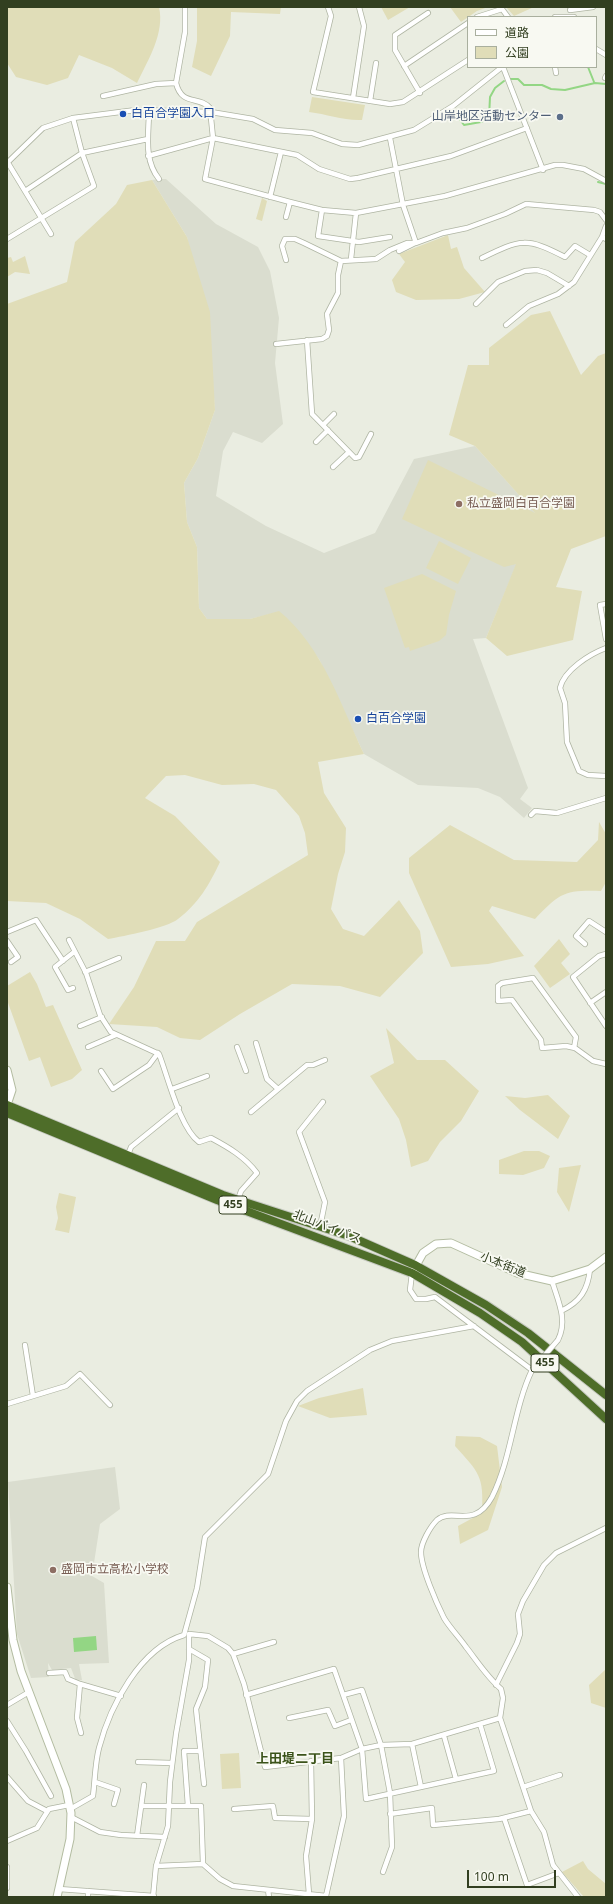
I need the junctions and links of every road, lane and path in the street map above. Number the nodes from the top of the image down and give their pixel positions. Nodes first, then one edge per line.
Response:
1 (185, 7) edge
2 (328, 7) edge
3 (359, 7) edge
4 (593, 7) edge
5 (570, 8) edge
6 (428, 13) dead end
7 (480, 16) edge
8 (507, 16) edge
9 (572, 16) edge
10 (467, 24) edge
11 (597, 50) edge
12 (606, 55) edge
13 (467, 61) edge
14 (376, 63) dead end
15 (404, 66) junction
16 (502, 68) edge
17 (503, 68) edge
18 (555, 68) edge
19 (556, 72) dead end
20 (176, 83) junction
21 (420, 93) junction
22 (103, 96) dead end
23 (353, 98) junction
24 (370, 101) junction
25 (149, 110) junction
26 (211, 112) junction
27 (73, 118) junction
28 (527, 128) junction
29 (213, 138) junction
30 (390, 138) junction
31 (148, 139) junction
32 (281, 152) junction
33 (82, 153) junction
34 (148, 156) junction
35 (7, 163) edge
36 (396, 169) junction
37 (543, 170) junction
38 (606, 175) edge
39 (159, 179) dead end
40 (606, 181) edge
41 (25, 191) junction
42 (270, 196) junction
43 (290, 202) junction
44 (403, 205) junction
45 (322, 210) junction
46 (356, 213) junction
47 (286, 217) dead end
48 (42, 218) junction
49 (606, 220) edge
50 (606, 226) edge
51 (51, 234) dead end
52 (390, 237) dead end
53 (604, 238) edge
54 (7, 239) edge
55 (353, 241) junction
56 (416, 243) junction
57 (399, 251) dead end
58 (590, 255) junction
59 (482, 258) dead end
60 (351, 259) junction
61 (286, 260) dead end
62 (341, 261) junction
63 (569, 286) junction
64 (476, 304) dead end
65 (506, 325) dead end
66 (307, 340) junction
67 (276, 344) dead end
68 (334, 414) dead end
69 (323, 425) junction
70 (328, 430) junction
71 (371, 434) dead end
72 (316, 442) dead end
73 (349, 452) junction
74 (333, 467) dead end
75 (606, 604) edge
76 (606, 639) edge
77 (606, 648) edge
78 (606, 776) edge
79 (606, 798) edge
80 (531, 815) dead end
81 (7, 932) edge
82 (606, 932) edge
83 (69, 940) dead end
84 (7, 941) edge
85 (585, 944) dead end
86 (74, 952) junction
87 (606, 954) edge
88 (119, 958) dead end
89 (63, 961) junction
90 (11, 962) dead end
91 (85, 972) junction
92 (73, 988) dead end
93 (606, 992) edge
94 (590, 1003) junction
95 (102, 1017) junction
96 (80, 1026) dead end
97 (606, 1026) edge
98 (116, 1035) junction
99 (256, 1043) dead end
100 (88, 1047) dead end
101 (237, 1047) dead end
102 (574, 1048) junction
103 (158, 1053) junction
104 (325, 1060) dead end
105 (606, 1064) edge
106 (7, 1070) edge
107 (246, 1071) dead end
108 (101, 1072) dead end
109 (208, 1076) dead end
110 (172, 1089) junction
111 (278, 1089) junction
112 (323, 1102) dead end
113 (7, 1105) edge
114 (178, 1108) junction
115 (251, 1112) dead end
116 (7, 1113) edge
117 (128, 1155) junction
118 (238, 1200) junction
119 (320, 1227) junction
120 (606, 1257) edge
121 (414, 1269) junction
122 (590, 1269) junction
123 (552, 1280) junction
124 (561, 1311) junction
125 (474, 1326) junction
126 (25, 1345) dead end
127 (532, 1370) junction
128 (606, 1395) edge
129 (33, 1396) junction
130 (7, 1404) edge
131 (110, 1404) dead end
132 (606, 1419) edge
133 (606, 1528) edge
134 (7, 1587) edge
135 (274, 1642) dead end
136 (189, 1649) junction
137 (233, 1654) junction
138 (49, 1673) dead end
139 (80, 1684) junction
140 (496, 1685) junction
141 (29, 1692) junction
142 (246, 1695) junction
143 (343, 1695) junction
144 (121, 1696) junction
145 (7, 1704) edge
146 (289, 1718) dead end
147 (500, 1718) junction
148 (351, 1720) junction
149 (7, 1721) edge
150 (480, 1724) junction
151 (81, 1733) dead end
152 (444, 1736) junction
153 (412, 1744) junction
154 (381, 1746) junction
155 (362, 1749) junction
156 (174, 1750) junction
157 (184, 1751) junction
158 (200, 1751) junction
159 (341, 1758) junction
160 (311, 1761) junction
161 (138, 1762) dead end
162 (172, 1763) junction
163 (560, 1775) dead end
164 (7, 1777) edge
165 (456, 1779) junction
166 (95, 1782) junction
167 (204, 1784) dead end
168 (144, 1785) dead end
169 (421, 1787) junction
170 (523, 1787) junction
171 (390, 1794) junction
172 (51, 1796) dead end
173 (114, 1804) dead end
174 (141, 1806) junction
175 (188, 1806) junction
176 (71, 1807) junction
177 (169, 1807) junction
178 (234, 1809) dead end
179 (47, 1811) junction
180 (531, 1811) junction
181 (390, 1814) junction
182 (71, 1817) junction
183 (504, 1818) junction
184 (312, 1819) junction
185 (137, 1836) junction
186 (165, 1837) junction
187 (7, 1841) edge
188 (203, 1864) junction
189 (156, 1866) junction
190 (7, 1867) edge
191 (383, 1872) dead end
192 (558, 1872) junction
193 (7, 1888) edge
194 (59, 1889) junction
195 (268, 1890) junction
196 (88, 1891) junction
197 (309, 1894) junction
198 (301, 1895) edge
199 (153, 1896) edge
200 (57, 1897) edge
201 (88, 1897) edge
202 (269, 1897) edge
203 (578, 1897) edge

1 - 20 street
2 - 23 street
3 - 23 street
4 - 5 street
5 - 9 street
6 - 15 street
7 - 8 street
10 - 15 street
11 - 12 street
13 - 21 street
14 - 24 street
15 - 21 street
16 - 30 street
17 - 28 street
18 - 19 street
20 - 22 street
20 - 26 street
21 - 24 street
23 - 24 street
25 - 26 street
25 - 27 street
25 - 31 street
26 - 29 street
26 - 30 street
27 - 33 street
27 - 35 street
28 - 36 street
28 - 37 street
29 - 32 street
29 - 34 street
29 - 42 street
30 - 36 street
31 - 33 street
31 - 34 street
32 - 36 street
32 - 42 street
33 - 41 street
33 - 48 street
34 - 39 street
35 - 41 street
36 - 44 street
37 - 40 street
37 - 44 street
38 - 40 street
41 - 48 street
42 - 43 street
43 - 45 street
43 - 47 street
44 - 46 street
44 - 56 street
45 - 46 street
45 - 55 street
46 - 55 street
48 - 51 street
48 - 54 street
49 - 56 street
50 - 53 street
52 - 55 street
53 - 58 street
55 - 60 street
56 - 57 street
56 - 60 street
58 - 59 street
58 - 63 street
60 - 62 street
61 - 62 street
62 - 66 street
63 - 64 street
63 - 65 street
66 - 67 street
66 - 69 street
68 - 69 street
69 - 70 street
70 - 72 street
70 - 73 street
71 - 73 street
73 - 74 street
75 - 76 street
77 - 78 street
79 - 80 street
81 - 89 street
82 - 85 street
83 - 86 street
84 - 90 street
86 - 89 street
86 - 91 street
87 - 94 street
88 - 91 street
89 - 92 street
91 - 95 street
93 - 94 street
94 - 97 street
95 - 96 street
95 - 98 street
98 - 100 street
98 - 103 street
99 - 111 street
101 - 107 street
102 - 102 street
102 - 105 street
103 - 108 street
103 - 110 street
104 - 111 street
106 - 113 street
109 - 110 street
110 - 114 street
111 - 115 street
112 - 119 street
113 - 117 highway, 北山バイパス / 455
114 - 117 street
114 - 118 street
116 - 121 highway, 北山バイパス / 455
117 - 118 highway, 北山バイパス / 455
118 - 119 highway, 北山バイパス / 455
119 - 121 highway, 北山バイパス / 455
120 - 122 street, 小本街道
121 - 123 street, 小本街道
121 - 125 street
121 - 128 highway, 北山バイパス / 455
121 - 132 highway, 北山バイパス / 455
122 - 123 street, 小本街道
122 - 124 street
123 - 124 street
124 - 127 street, bridge
125 - 127 street
125 - 144 street
126 - 129 street
127 - 140 street
129 - 130 street
129 - 131 street
133 - 140 street
134 - 141 street
135 - 137 street
136 - 137 street
136 - 156 street
136 - 158 street
137 - 142 street
138 - 139 street
139 - 144 street
139 - 151 street
140 - 147 street
141 - 145 street
141 - 176 street
142 - 143 street
142 - 160 street
143 - 148 street
143 - 154 street
144 - 166 street
146 - 148 street
147 - 150 street
147 - 170 street
148 - 155 street
149 - 172 street
150 - 152 street
150 - 165 street
152 - 153 street
152 - 165 street
153 - 154 street
153 - 169 street
154 - 155 street
154 - 171 street
155 - 159 street
155 - 171 street
156 - 157 street
156 - 162 street
157 - 158 street
157 - 175 street
158 - 167 street
159 - 160 street
159 - 197 street
160 - 184 street
161 - 162 street
162 - 177 street
163 - 170 street
164 - 179 street
165 - 169 street
166 - 173 street
166 - 176 street
168 - 174 street
169 - 171 street
170 - 180 street
171 - 181 street
174 - 177 street
174 - 185 street
175 - 177 street
175 - 188 street
176 - 179 street
176 - 182 street
177 - 186 street
178 - 184 street
179 - 187 street
180 - 183 street
180 - 192 street
181 - 183 street
181 - 191 street
182 - 185 street
182 - 194 street
183 - 192 street
184 - 197 street
185 - 186 street
186 - 189 street
188 - 189 street
188 - 195 street
189 - 199 street
190 - 193 street
192 - 203 street
194 - 196 street
194 - 200 street
195 - 198 street
195 - 202 street
196 - 199 street
196 - 201 street
197 - 198 street

